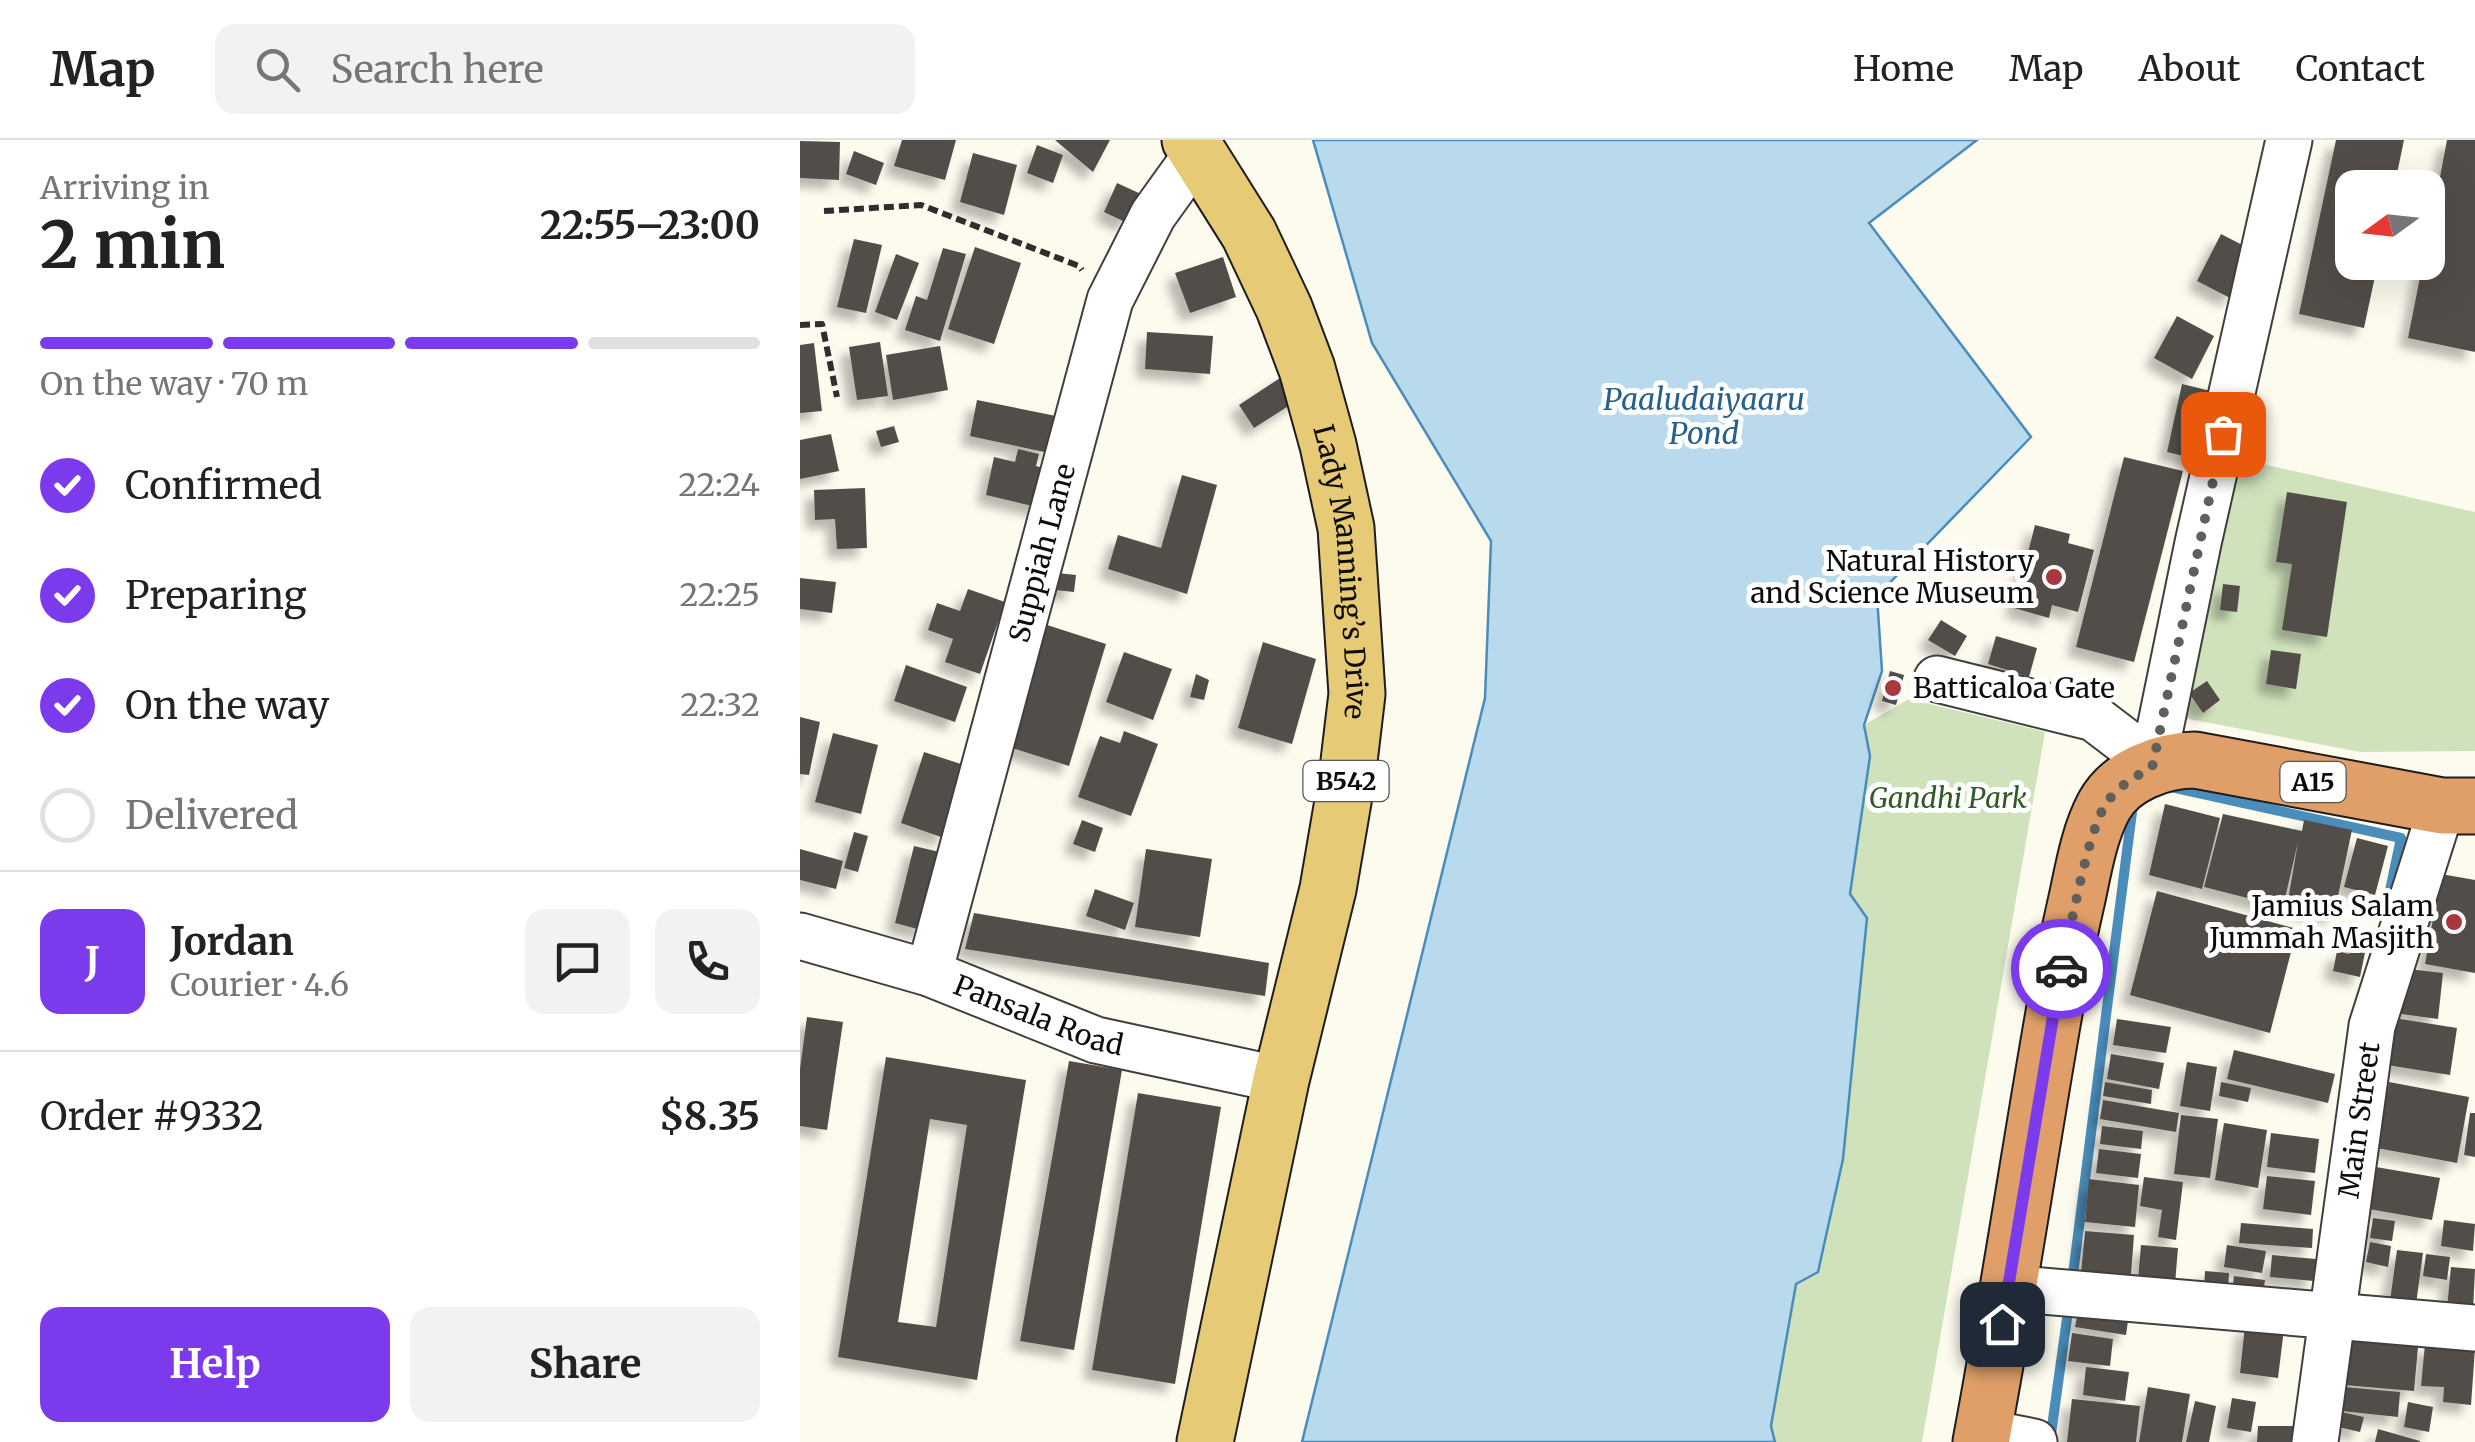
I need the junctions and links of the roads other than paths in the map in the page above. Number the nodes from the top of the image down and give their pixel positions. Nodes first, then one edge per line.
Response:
1 (2289, 140) edge
2 (1194, 145) edge
3 (1937, 679) dead end
4 (2152, 768) junction
5 (2459, 806) edge
6 (800, 936) edge
7 (929, 973) junction
8 (1281, 1080) junction
9 (2008, 1288) junction
10 (2330, 1314) junction
11 (2475, 1328) edge
12 (1999, 1439) edge
13 (1205, 1442) edge
14 (2314, 1442) edge

1 - 4 street
2 - 7 street, Suppiah Lane
2 - 8 main road, Lady Manning’s Drive / B542
3 - 4 street
4 - 5 highway, A15
4 - 9 highway, A15
5 - 10 street, Main Street
6 - 7 street, Pansala Road
7 - 8 street, Pansala Road
8 - 13 main road, Lady Manning’s Drive / B542
9 - 10 street
9 - 12 highway, A15
10 - 11 street
10 - 14 street, Main Street

